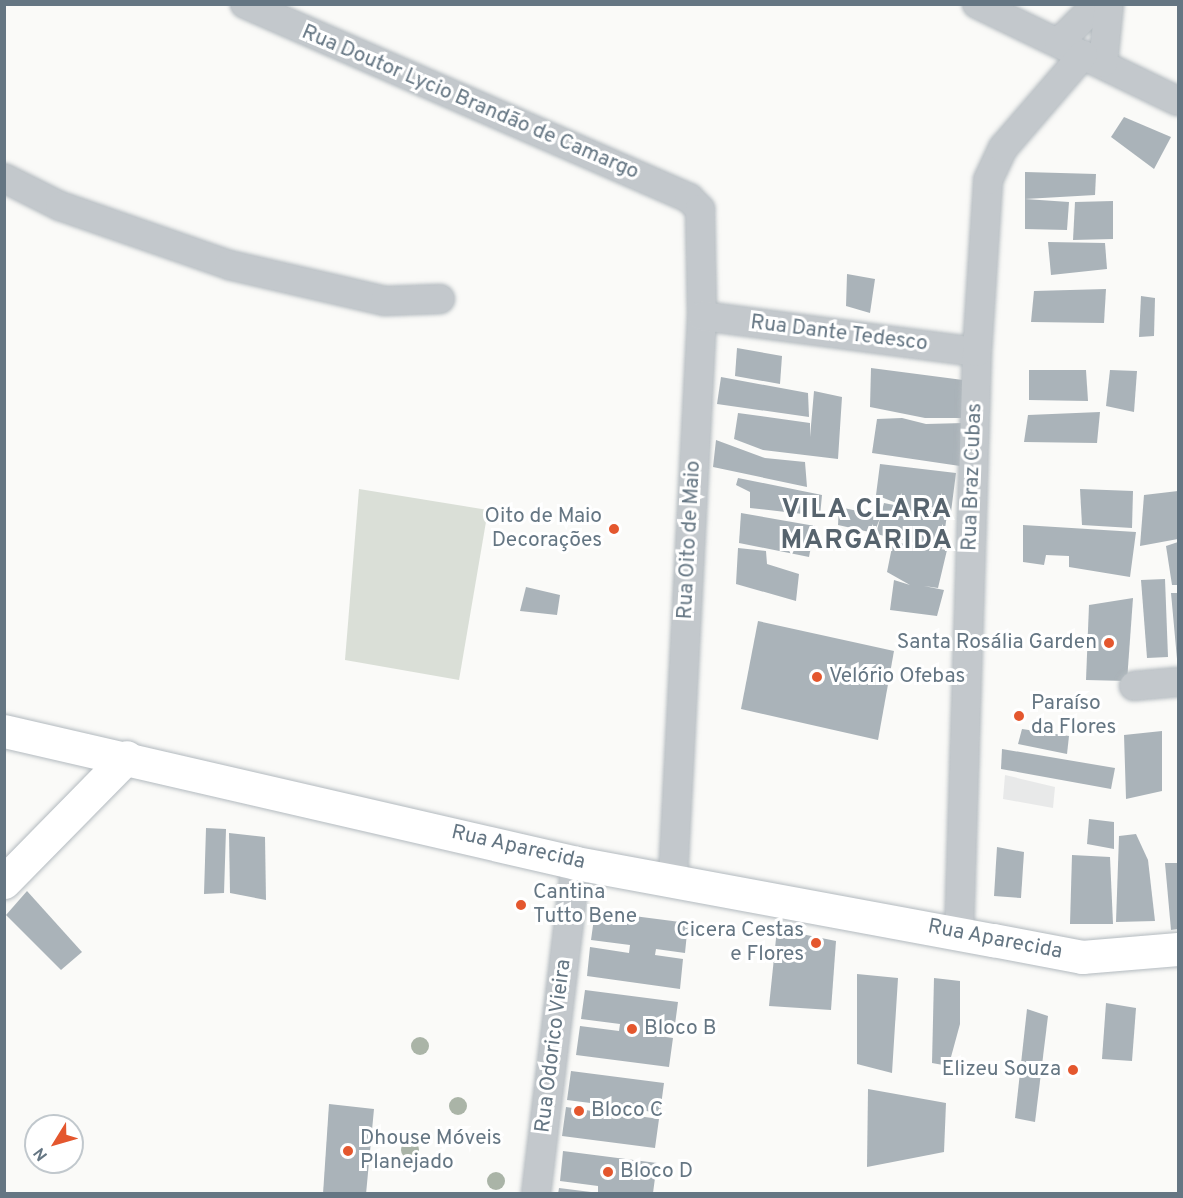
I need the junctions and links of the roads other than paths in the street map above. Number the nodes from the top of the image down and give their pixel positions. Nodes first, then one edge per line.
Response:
1 (245, 4) edge
2 (977, 4) edge
3 (1097, 4) edge
4 (1109, 4) edge
5 (1082, 53) junction
6 (1179, 101) edge
7 (4, 178) edge
8 (696, 202) joint
9 (440, 299) dead end
10 (702, 316) junction
11 (977, 352) junction
12 (1179, 682) edge
13 (1134, 686) dead end
14 (4, 731) edge
15 (127, 757) junction
16 (576, 863) junction
17 (673, 878) junction
18 (4, 882) edge
19 (959, 934) junction
20 (1179, 949) edge
21 (536, 1194) edge

1 - 8 street, Rua Doutor Lycio Brandão de Camargo
2 - 5 street
3 - 5 street, Rua Braz Cubas
4 - 5 street
5 - 6 street
5 - 11 street, Rua Braz Cubas
7 - 9 street
8 - 10 street, Rua Oito de Maio
10 - 11 street, Rua Dante Tedesco
10 - 17 street, Rua Oito de Maio
11 - 19 street, Rua Braz Cubas
12 - 13 street
14 - 15 street, Rua Aparecida
15 - 16 street, Rua Aparecida
15 - 18 street
16 - 17 street, Rua Aparecida
16 - 21 street, Rua Odorico Vieira
17 - 19 street, Rua Aparecida
19 - 20 street, Rua Aparecida

